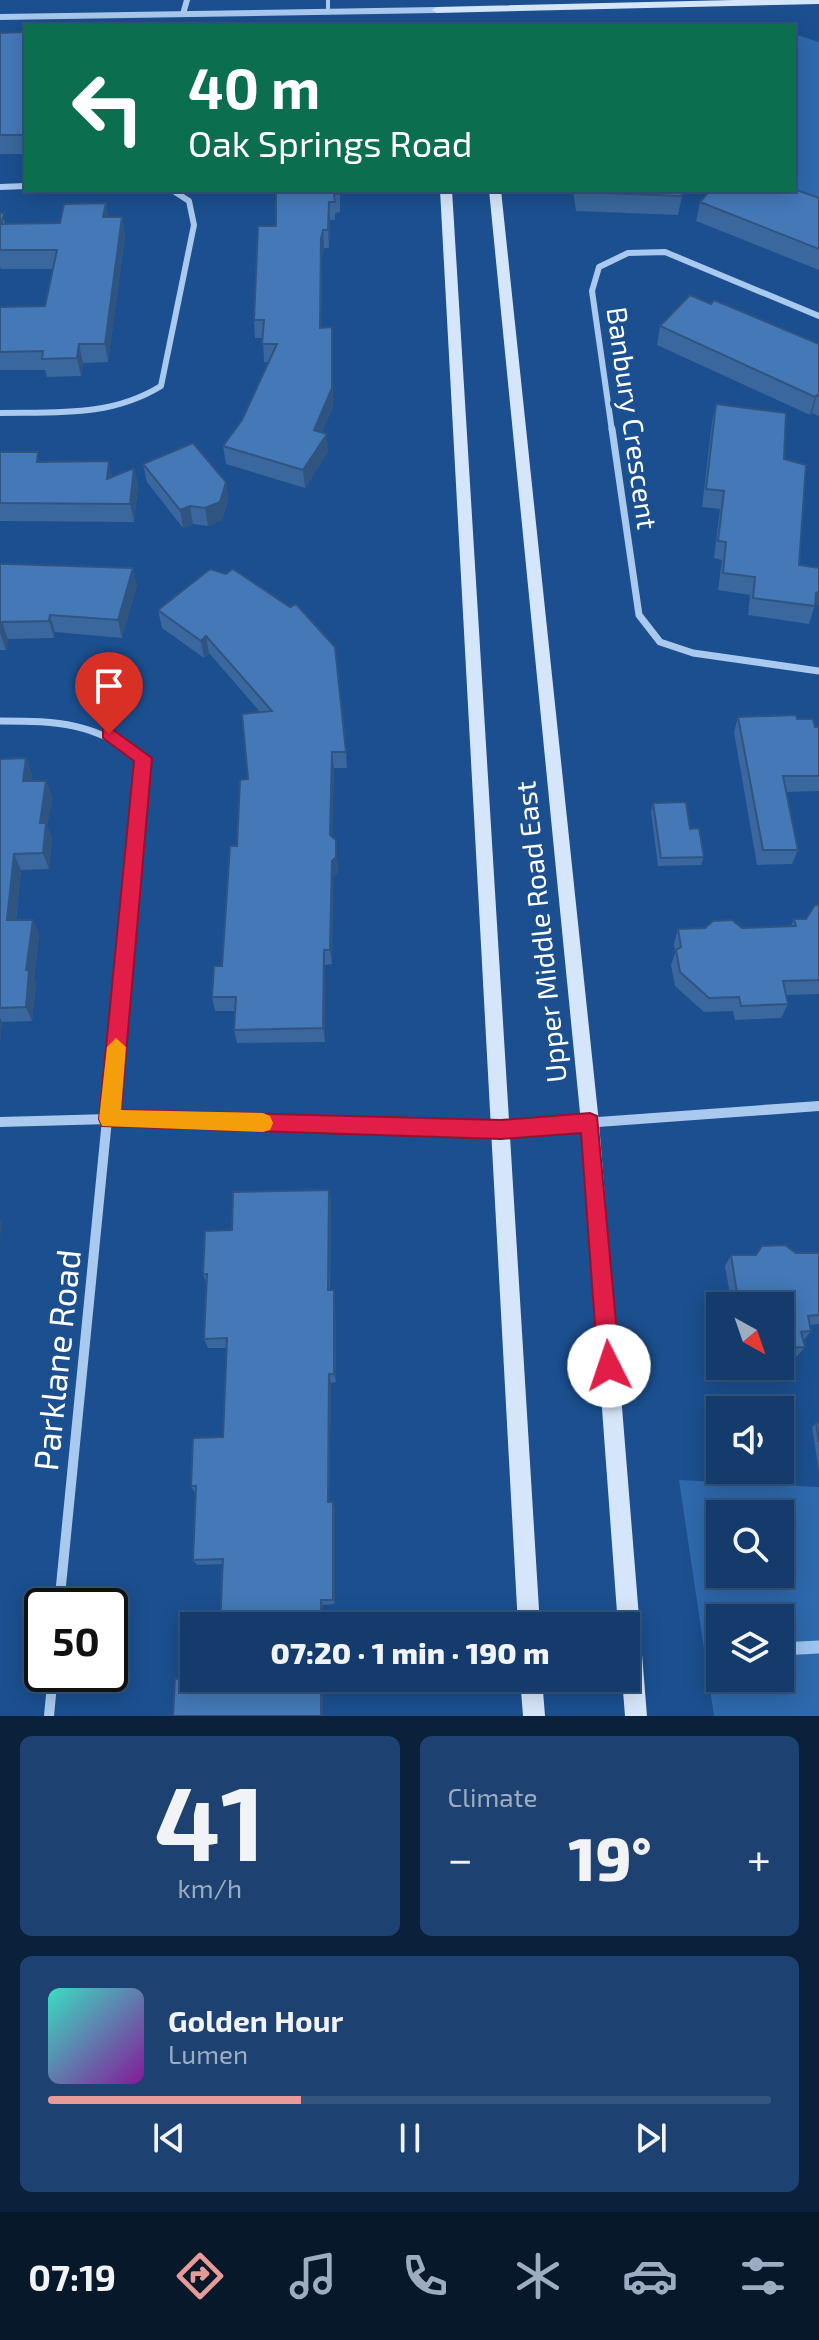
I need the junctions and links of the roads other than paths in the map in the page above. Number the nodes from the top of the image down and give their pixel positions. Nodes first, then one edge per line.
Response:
1 (187, 0) edge
2 (328, 0) edge
3 (819, 1) edge
4 (436, 5) edge
5 (479, 5) edge
6 (328, 12) junction
7 (183, 14) junction
8 (0, 17) edge
9 (24, 186) edge
10 (0, 187) edge
11 (175, 192) edge
12 (446, 192) edge
13 (495, 192) edge
14 (819, 316) edge
15 (0, 413) edge
16 (819, 671) edge
17 (0, 721) edge
18 (819, 1106) edge
19 (110, 1119) junction
20 (0, 1122) edge
21 (590, 1123) junction
22 (501, 1129) junction
23 (61, 1588) edge
24 (528, 1612) edge
25 (51, 1692) edge
26 (532, 1692) edge
27 (49, 1716) edge
28 (534, 1716) edge
29 (636, 1716) edge

1 - 7 street
2 - 6 lane
3 - 5 main road
4 - 5 main road
4 - 6 street
6 - 7 street
7 - 8 street
9 - 10 street
11 - 15 street
12 - 22 main road, Upper Middle Road East
13 - 21 main road, Upper Middle Road East
14 - 16 street, Banbury Crescent
17 - 19 street, Parklane Road
18 - 21 street
19 - 20 street
19 - 22 street
19 - 23 street, Parklane Road
21 - 22 street
21 - 29 main road, Upper Middle Road East
22 - 24 main road, Upper Middle Road East
25 - 27 street
26 - 28 main road

